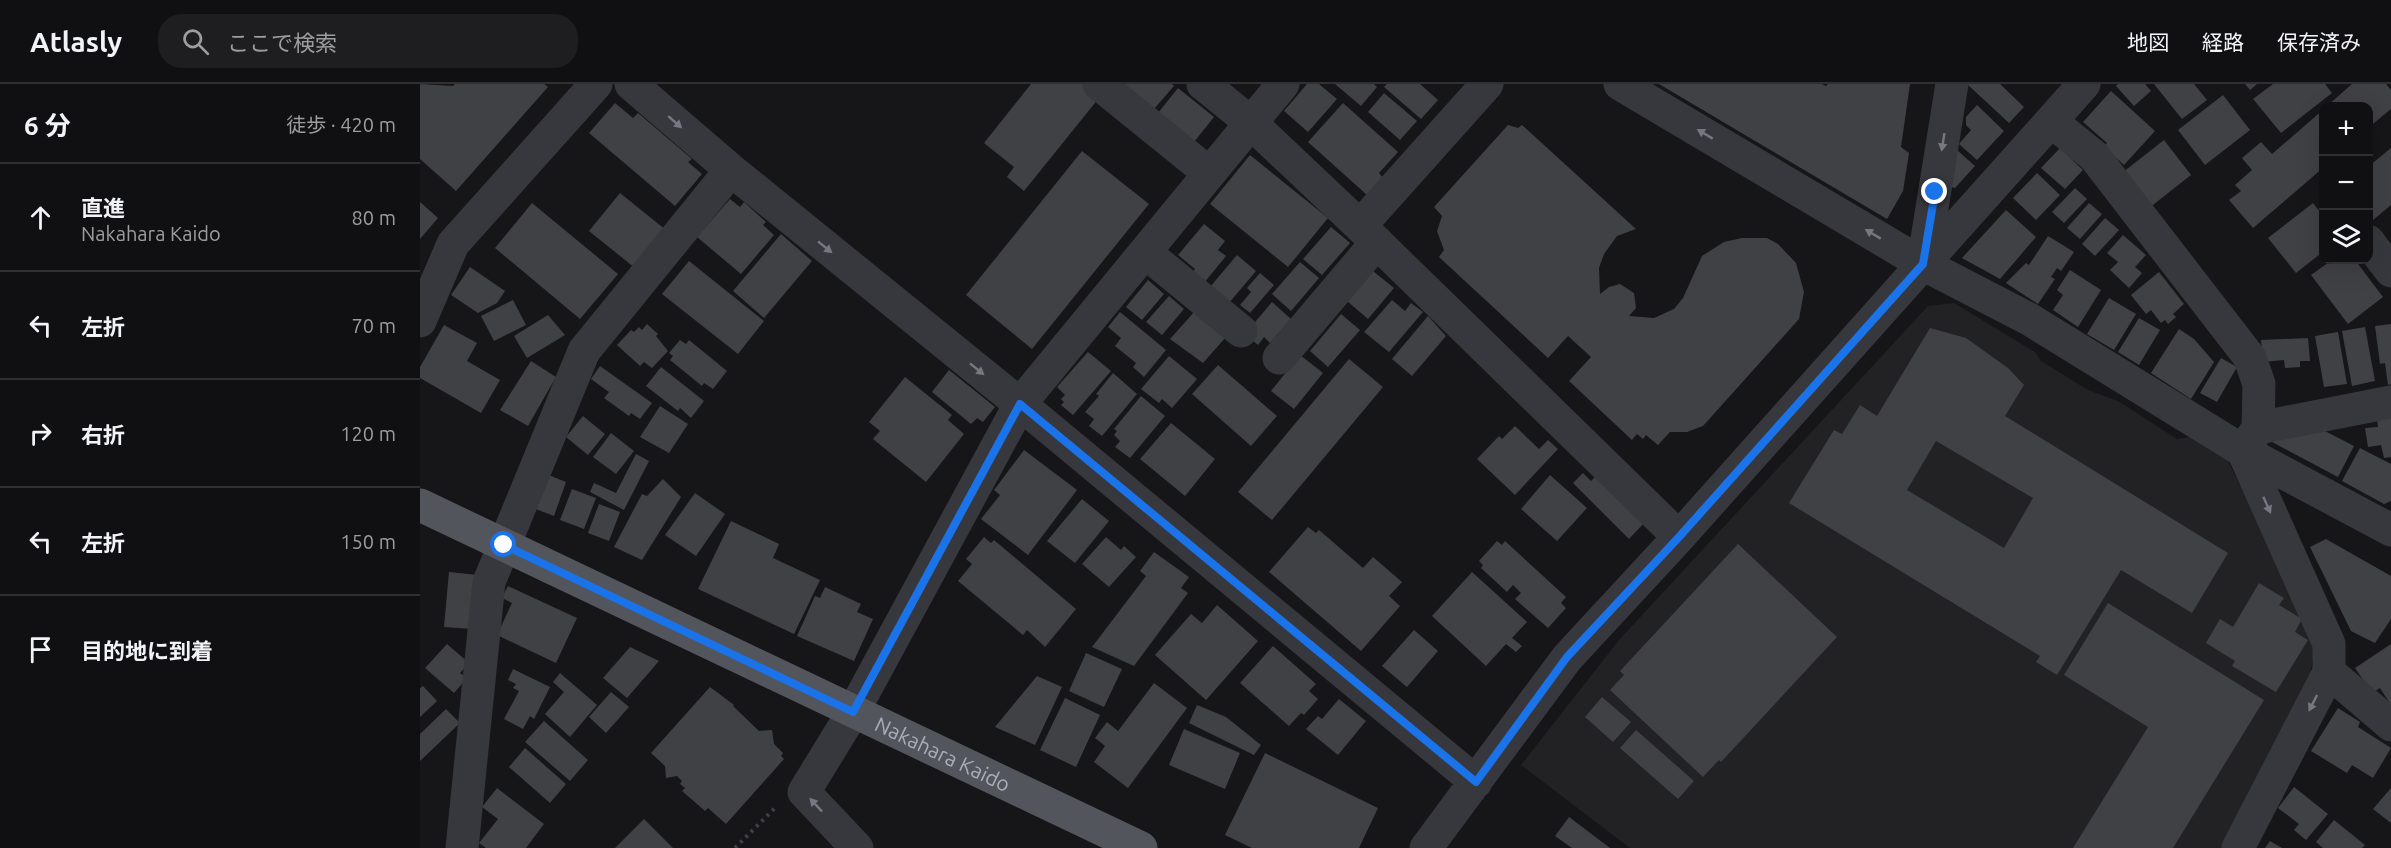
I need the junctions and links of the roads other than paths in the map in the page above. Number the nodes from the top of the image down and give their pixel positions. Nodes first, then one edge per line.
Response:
1 (596, 84) edge
2 (631, 84) edge
3 (1099, 84) edge
4 (1203, 84) edge
5 (1282, 84) edge
6 (1487, 84) edge
7 (1620, 84) edge
8 (1952, 84) edge
9 (2084, 84) edge
10 (2051, 121) junction
11 (1250, 122) junction
12 (731, 170) junction
13 (1209, 173) junction
14 (1369, 234) junction
15 (2373, 248) edge
16 (1146, 253) junction
17 (1923, 264) junction
18 (2391, 271) edge
19 (420, 321) edge
20 (1241, 331) dead end
21 (1279, 358) dead end
22 (2391, 402) edge
23 (1020, 404) junction
24 (2250, 439) junction
25 (420, 505) edge
26 (2391, 530) edge
27 (1679, 537) junction
28 (504, 545) junction
29 (2329, 672) junction
30 (853, 712) junction
31 (2391, 725) edge
32 (1476, 782) junction
33 (462, 848) edge
34 (856, 848) edge
35 (1141, 848) edge
36 (1426, 848) edge
37 (2238, 848) edge

1 - 19 street
2 -> 12 street
3 - 13 street
4 - 11 street
5 - 11 street
6 - 14 street
17 -> 7 street
8 -> 17 street
9 - 10 street
10 - 17 street
10 - 24 street
11 - 13 street
11 - 14 street
12 -> 23 street
12 - 28 street
13 - 16 street
14 - 21 street
14 - 27 street
15 - 18 street
16 - 20 street
16 - 23 street
17 - 24 street
17 - 27 street
22 - 24 street
23 - 30 street
23 - 32 street
24 - 26 street
24 -> 29 street
25 - 28 main road, Nakahara Kaido
27 - 32 street
28 - 30 main road, Nakahara Kaido
28 - 33 street
29 - 31 street
29 -> 37 street
34 -> 30 street
30 - 35 main road, Nakahara Kaido
32 - 36 street

